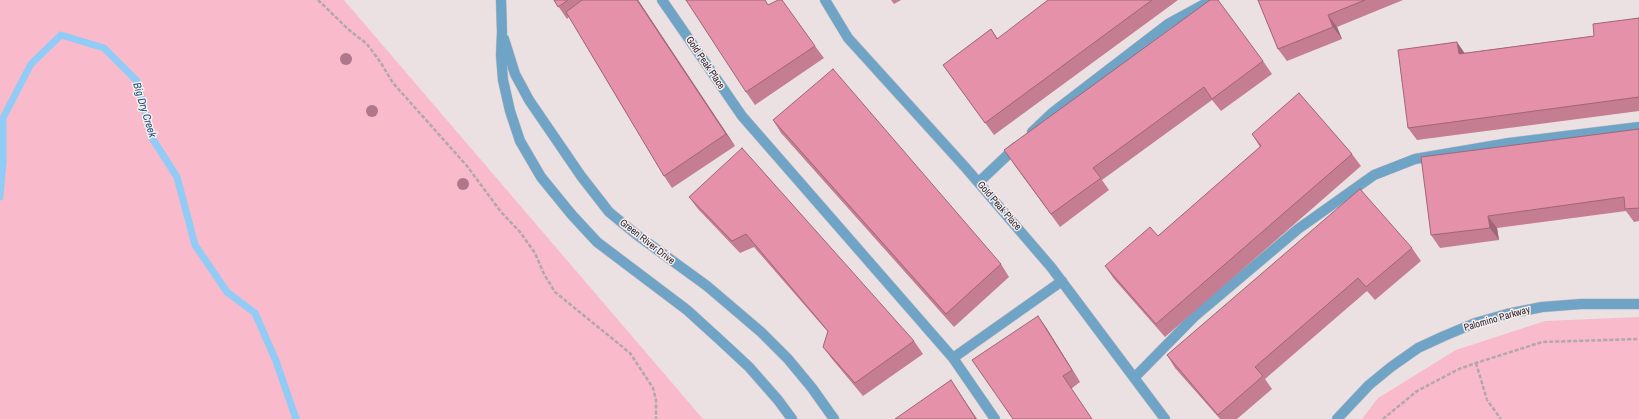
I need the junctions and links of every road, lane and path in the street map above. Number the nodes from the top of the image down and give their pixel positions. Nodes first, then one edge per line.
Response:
1 (318, 0) edge
2 (501, 0) edge
3 (662, 0) edge
4 (825, 0) edge
5 (1212, 0) edge
6 (502, 32) junction
7 (1639, 127) edge
8 (978, 182) junction
9 (1062, 282) junction
10 (1639, 304) edge
11 (1639, 339) edge
12 (953, 358) junction
13 (1476, 363) junction
14 (1134, 378) junction
15 (656, 419) edge
16 (792, 419) edge
17 (834, 419) edge
18 (995, 419) edge
19 (1165, 419) edge
20 (1338, 419) edge
21 (1383, 419) edge
22 (1501, 419) edge

1 - 15 path
2 - 6 street, Green River Drive
3 - 12 street, Gold Peak Place
4 - 8 street, Gold Peak Place
5 - 8 street
6 - 16 street, Green River Drive
6 - 17 street, Green River Drive
7 - 14 street
8 - 9 street, Gold Peak Place
9 - 12 street
9 - 14 street, Gold Peak Place
10 - 20 street, Palomino Parkway
11 - 13 path
12 - 18 street, Gold Peak Place
13 - 21 path
13 - 22 path
14 - 19 street, Gold Peak Place

